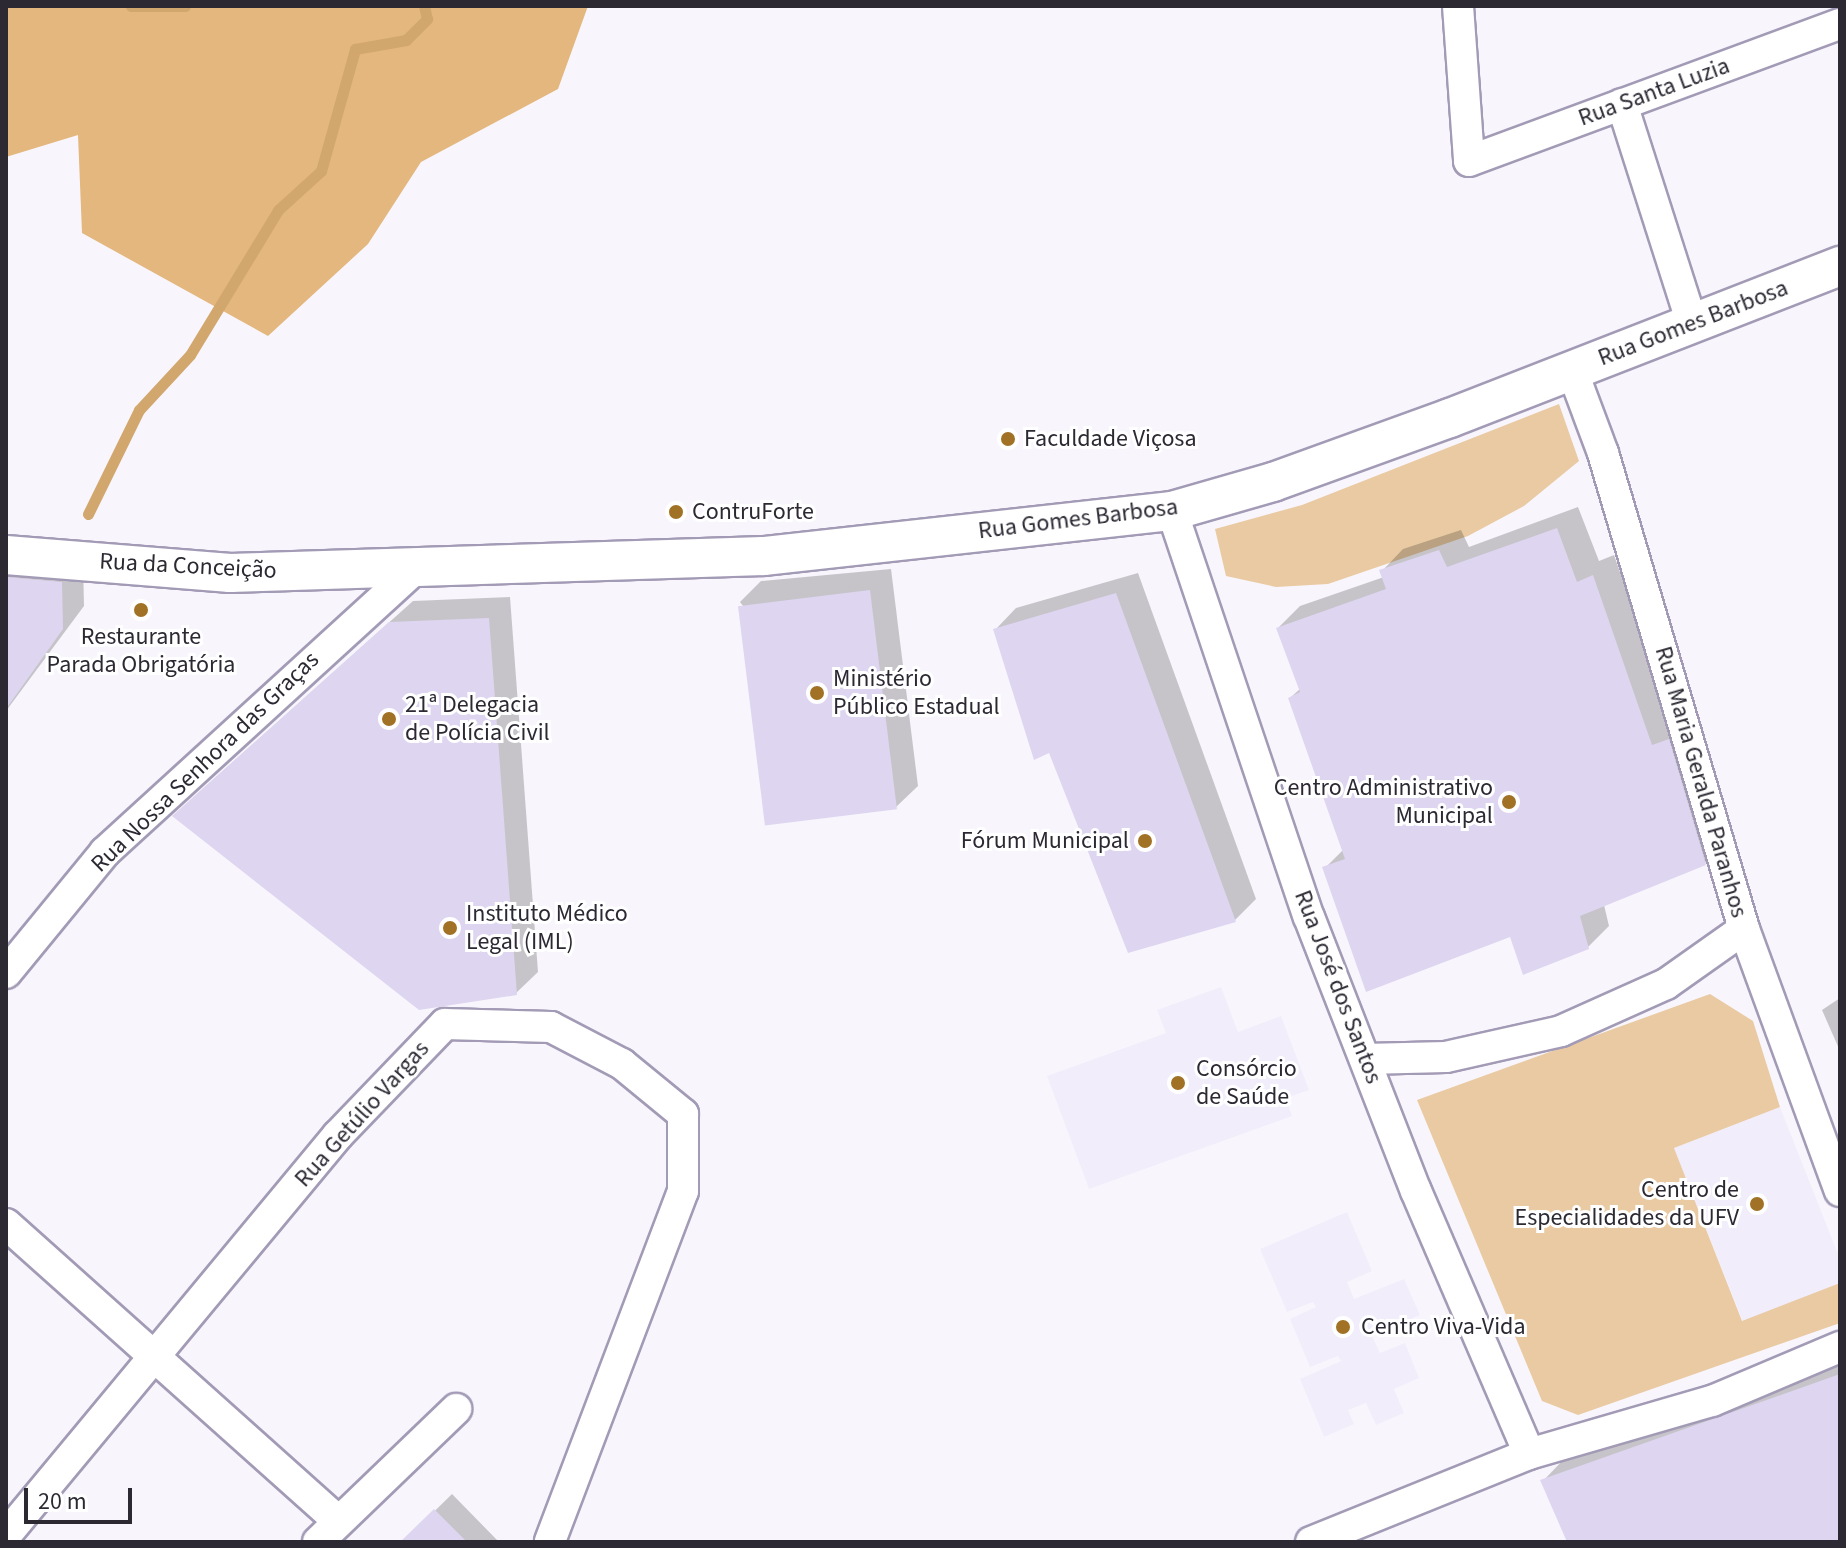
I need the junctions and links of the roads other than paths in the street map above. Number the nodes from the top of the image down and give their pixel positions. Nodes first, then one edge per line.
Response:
1 (1458, 6) edge
2 (1840, 24) edge
3 (1622, 104) junction
4 (1840, 266) edge
5 (1692, 323) junction
6 (1572, 370) junction
7 (1172, 511) junction
8 (6, 555) edge
9 (418, 566) junction
10 (1744, 929) junction
11 (6, 973) edge
12 (1365, 1059) junction
13 (1840, 1191) edge
14 (6, 1224) edge
15 (1840, 1347) edge
16 (157, 1357) junction
17 (456, 1409) dead end
18 (1529, 1454) junction
19 (328, 1531) edge
20 (6, 1535) edge
21 (550, 1542) edge
22 (1311, 1542) edge

1 - 3 street, Rua Santa Luzia
2 - 3 street, Rua Santa Luzia
3 - 5 street
4 - 5 street, Rua Gomes Barbosa
5 - 6 street, Rua Gomes Barbosa
6 - 7 street, Rua Gomes Barbosa
6 - 10 street, Rua Maria Geralda Paranhos
7 - 9 street, Rua Gomes Barbosa
7 - 12 street, Rua José dos Santos
8 - 9 street, Rua da Conceição
9 - 11 street, Rua Nossa Senhora das Graças
10 - 12 street
10 - 13 street, Rua Maria Geralda Paranhos
12 - 18 street, Rua José dos Santos
14 - 16 street
15 - 18 street
16 - 19 street
16 - 20 street, Rua Getúlio Vargas
16 - 21 street, Rua Getúlio Vargas
17 - 19 street
18 - 22 street

